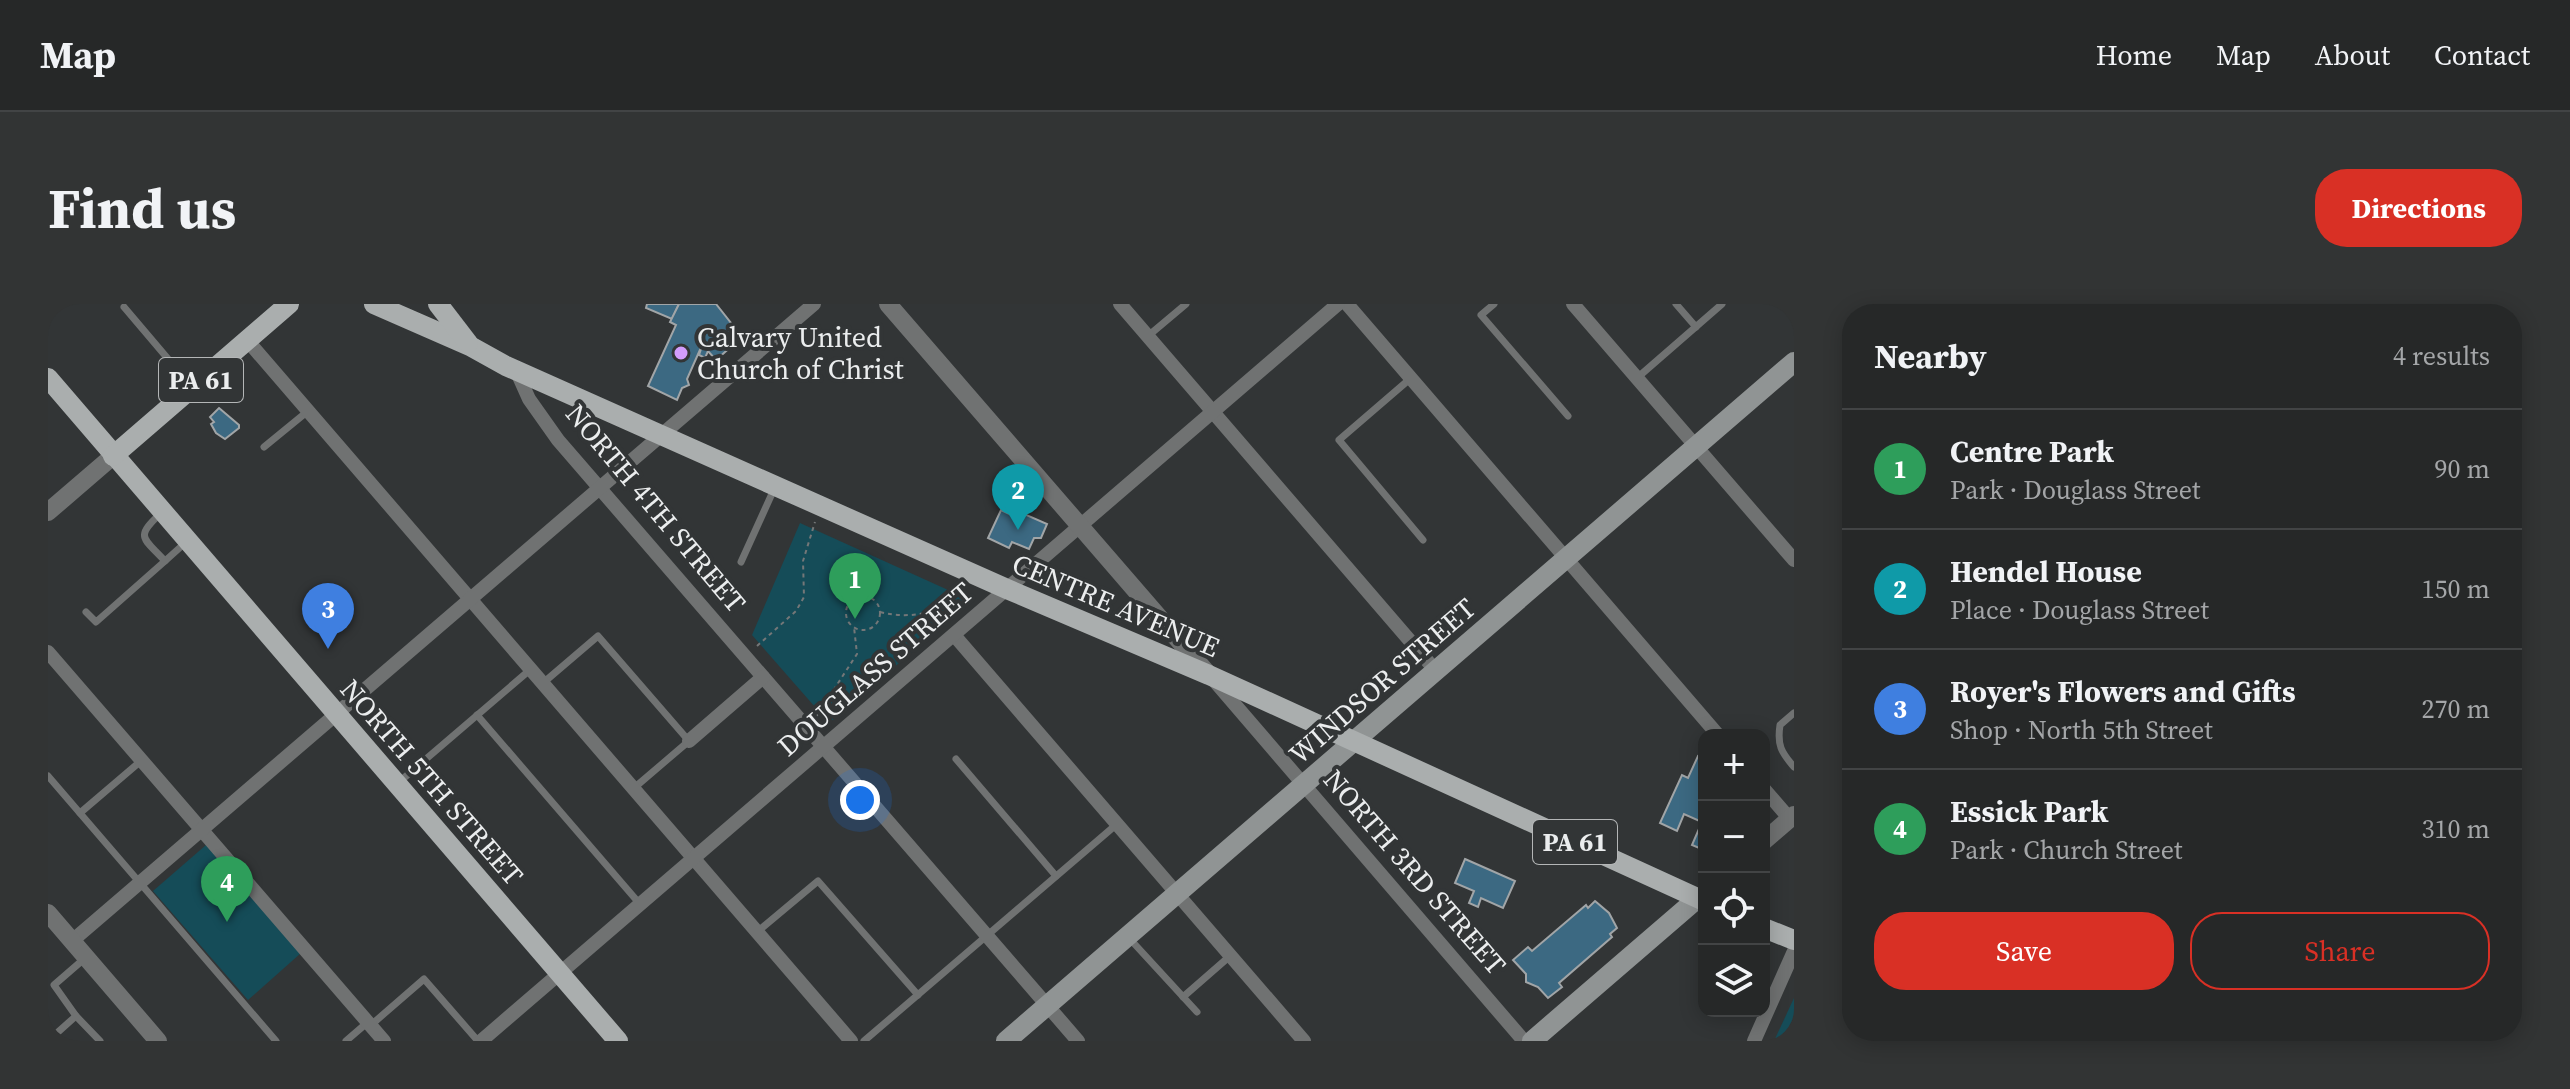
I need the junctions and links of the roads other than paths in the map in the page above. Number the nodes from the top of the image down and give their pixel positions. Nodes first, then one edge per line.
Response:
1 (289, 304) edge
2 (374, 304) edge
3 (438, 304) edge
4 (814, 304) edge
5 (888, 304) edge
6 (1120, 304) edge
7 (1186, 304) edge
8 (1338, 304) edge
9 (1347, 304) edge
10 (1494, 304) edge
11 (1573, 304) edge
12 (1676, 304) edge
13 (1722, 304) edge
14 (124, 307) dead end
15 (1696, 327) junction
16 (1148, 336) junction
17 (247, 340) junction
18 (470, 346) junction
19 (1794, 362) edge
20 (516, 370) junction
21 (48, 378) edge
22 (1411, 378) junction
23 (1637, 378) junction
24 (192, 387) junction
25 (308, 411) junction
26 (1213, 411) junction
27 (1568, 416) dead end
28 (662, 434) junction
29 (264, 447) dead end
30 (1696, 447) junction
31 (113, 456) junction
32 (776, 485) junction
33 (600, 488) junction
34 (48, 512) edge
35 (162, 512) junction
36 (1080, 526) junction
37 (1423, 540) dead end
38 (187, 541) junction
39 (1566, 559) junction
40 (1794, 560) edge
41 (165, 561) junction
42 (741, 562) dead end
43 (1007, 589) junction
44 (470, 599) junction
45 (86, 612) dead end
46 (954, 635) junction
47 (48, 652) edge
48 (531, 669) junction
49 (1436, 671) junction
50 (1209, 675) junction
51 (763, 677) junction
52 (543, 683) junction
53 (1794, 713) edge
54 (337, 714) junction
55 (477, 715) junction
56 (1713, 729) edge
57 (689, 741) junction
58 (1354, 742) junction
59 (824, 747) junction
60 (956, 759) dead end
61 (142, 760) junction
62 (1794, 767) edge
63 (48, 776) edge
64 (397, 784) junction
65 (1303, 785) junction
66 (634, 788) junction
67 (1770, 795) edge
68 (80, 813) junction
69 (1792, 817) edge
70 (1117, 824) junction
71 (203, 830) junction
72 (1770, 836) edge
73 (694, 858) junction
74 (1056, 876) junction
75 (140, 883) junction
76 (1177, 894) junction
77 (1698, 895) edge
78 (1698, 900) edge
79 (641, 905) junction
80 (48, 913) edge
81 (1770, 930) edge
82 (757, 932) junction
83 (987, 935) junction
84 (1127, 937) junction
85 (1794, 940) edge
86 (72, 941) junction
87 (1794, 951) edge
88 (1230, 956) junction
89 (86, 957) junction
90 (560, 974) junction
91 (51, 986) edge
92 (918, 995) junction
93 (1183, 997) junction
94 (1047, 1006) junction
95 (1197, 1012) dead end
96 (76, 1016) junction
97 (370, 1024) junction
98 (48, 1041) edge
99 (100, 1041) edge
100 (158, 1041) edge
101 (276, 1041) edge
102 (346, 1041) edge
103 (384, 1041) edge
104 (479, 1041) edge
105 (618, 1041) edge
106 (851, 1041) edge
107 (864, 1041) edge
108 (1006, 1041) edge
109 (1078, 1041) edge
110 (1304, 1041) edge
111 (1524, 1041) edge
112 (1532, 1041) edge
113 (1754, 1041) edge

1 - 17 main road, PA 61
2 - 18 main road, CENTRE AVENUE / PA 61
3 - 18 main road, PA 61
4 - 28 street
5 - 36 street, NORTH 3RD STREET
6 - 16 street
7 - 16 lane
8 - 26 street, DOUGLASS STREET
9 - 22 street
10 - 27 lane
11 - 23 street
12 - 15 lane
13 - 15 lane
14 - 24 lane
15 - 23 lane
16 - 26 street
17 - 24 main road, PA 61
17 - 25 street
18 - 20 main road, CENTRE AVENUE / PA 61
19 - 30 main road, WINDSOR STREET
20 - 28 main road, CENTRE AVENUE / PA 61
20 - 33 street, NORTH 4TH STREET
21 - 31 main road, NORTH 5TH STREET
22 - 37 lane
22 - 39 street
23 - 30 street
24 - 31 main road, PA 61
25 - 29 lane
25 - 44 street
26 - 36 street, DOUGLASS STREET
26 - 49 street
28 - 32 main road, CENTRE AVENUE / PA 61
28 - 33 street
30 - 39 main road, WINDSOR STREET
30 - 40 street
31 - 34 street
31 - 35 main road, NORTH 5TH STREET
32 - 42 lane
32 - 43 main road, CENTRE AVENUE / PA 61
33 - 44 street
33 - 51 street, NORTH 4TH STREET
35 - 38 main road, NORTH 5TH STREET
35 - 41 lane
36 - 43 street, DOUGLASS STREET
36 - 50 street, NORTH 3RD STREET
38 - 41 lane
38 - 54 main road, NORTH 5TH STREET
39 - 49 main road, WINDSOR STREET
39 - 56 street
41 - 45 lane
43 - 46 street, DOUGLASS STREET
43 - 50 main road, CENTRE AVENUE / PA 61
44 - 48 street
44 - 54 street
46 - 59 street, DOUGLASS STREET
46 - 70 street
47 - 61 street
48 - 52 street
48 - 55 lane
49 - 58 main road, WINDSOR STREET
50 - 58 main road, CENTRE AVENUE / PA 61
50 - 65 street, NORTH 3RD STREET
51 - 57 street
51 - 59 street, NORTH 4TH STREET
52 - 57 lane
52 - 66 street
53 - 62 lane
54 - 64 main road, NORTH 5TH STREET
54 - 71 street
55 - 64 lane
55 - 79 lane
57 - 66 lane
58 - 65 main road, WINDSOR STREET
58 - 77 main road, CENTRE AVENUE / PA 61
59 - 73 street, DOUGLASS STREET
59 - 83 street, NORTH 4TH STREET
60 - 74 lane
61 - 68 lane
61 - 71 street
63 - 68 lane
64 - 90 main road, NORTH 5TH STREET
65 - 76 main road, WINDSOR STREET
65 - 111 street, NORTH 3RD STREET
66 - 73 street
67 - 69 street
68 - 75 lane
69 - 72 street
70 - 74 lane
70 - 76 street
71 - 75 street
71 - 97 street
73 - 79 street, DOUGLASS STREET
73 - 82 street
74 - 83 lane
75 - 86 street
75 - 101 lane
76 - 84 main road, WINDSOR STREET
76 - 88 street
78 - 112 main road
79 - 90 street, DOUGLASS STREET
80 - 86 street
81 - 85 main road
82 - 92 lane
82 - 106 street
83 - 92 lane
83 - 94 street, NORTH 4TH STREET
84 - 93 lane
84 - 94 main road, WINDSOR STREET
86 - 89 street
87 - 113 street
88 - 93 lane
88 - 110 street
89 - 91 lane
89 - 100 street
90 - 104 street, DOUGLASS STREET
90 - 105 main road, NORTH 5TH STREET
91 - 96 lane
92 - 107 lane
93 - 95 lane
94 - 108 main road, WINDSOR STREET
94 - 109 street, NORTH 4TH STREET
96 - 98 lane
96 - 99 lane
97 - 102 lane
97 - 103 street
97 - 104 lane

